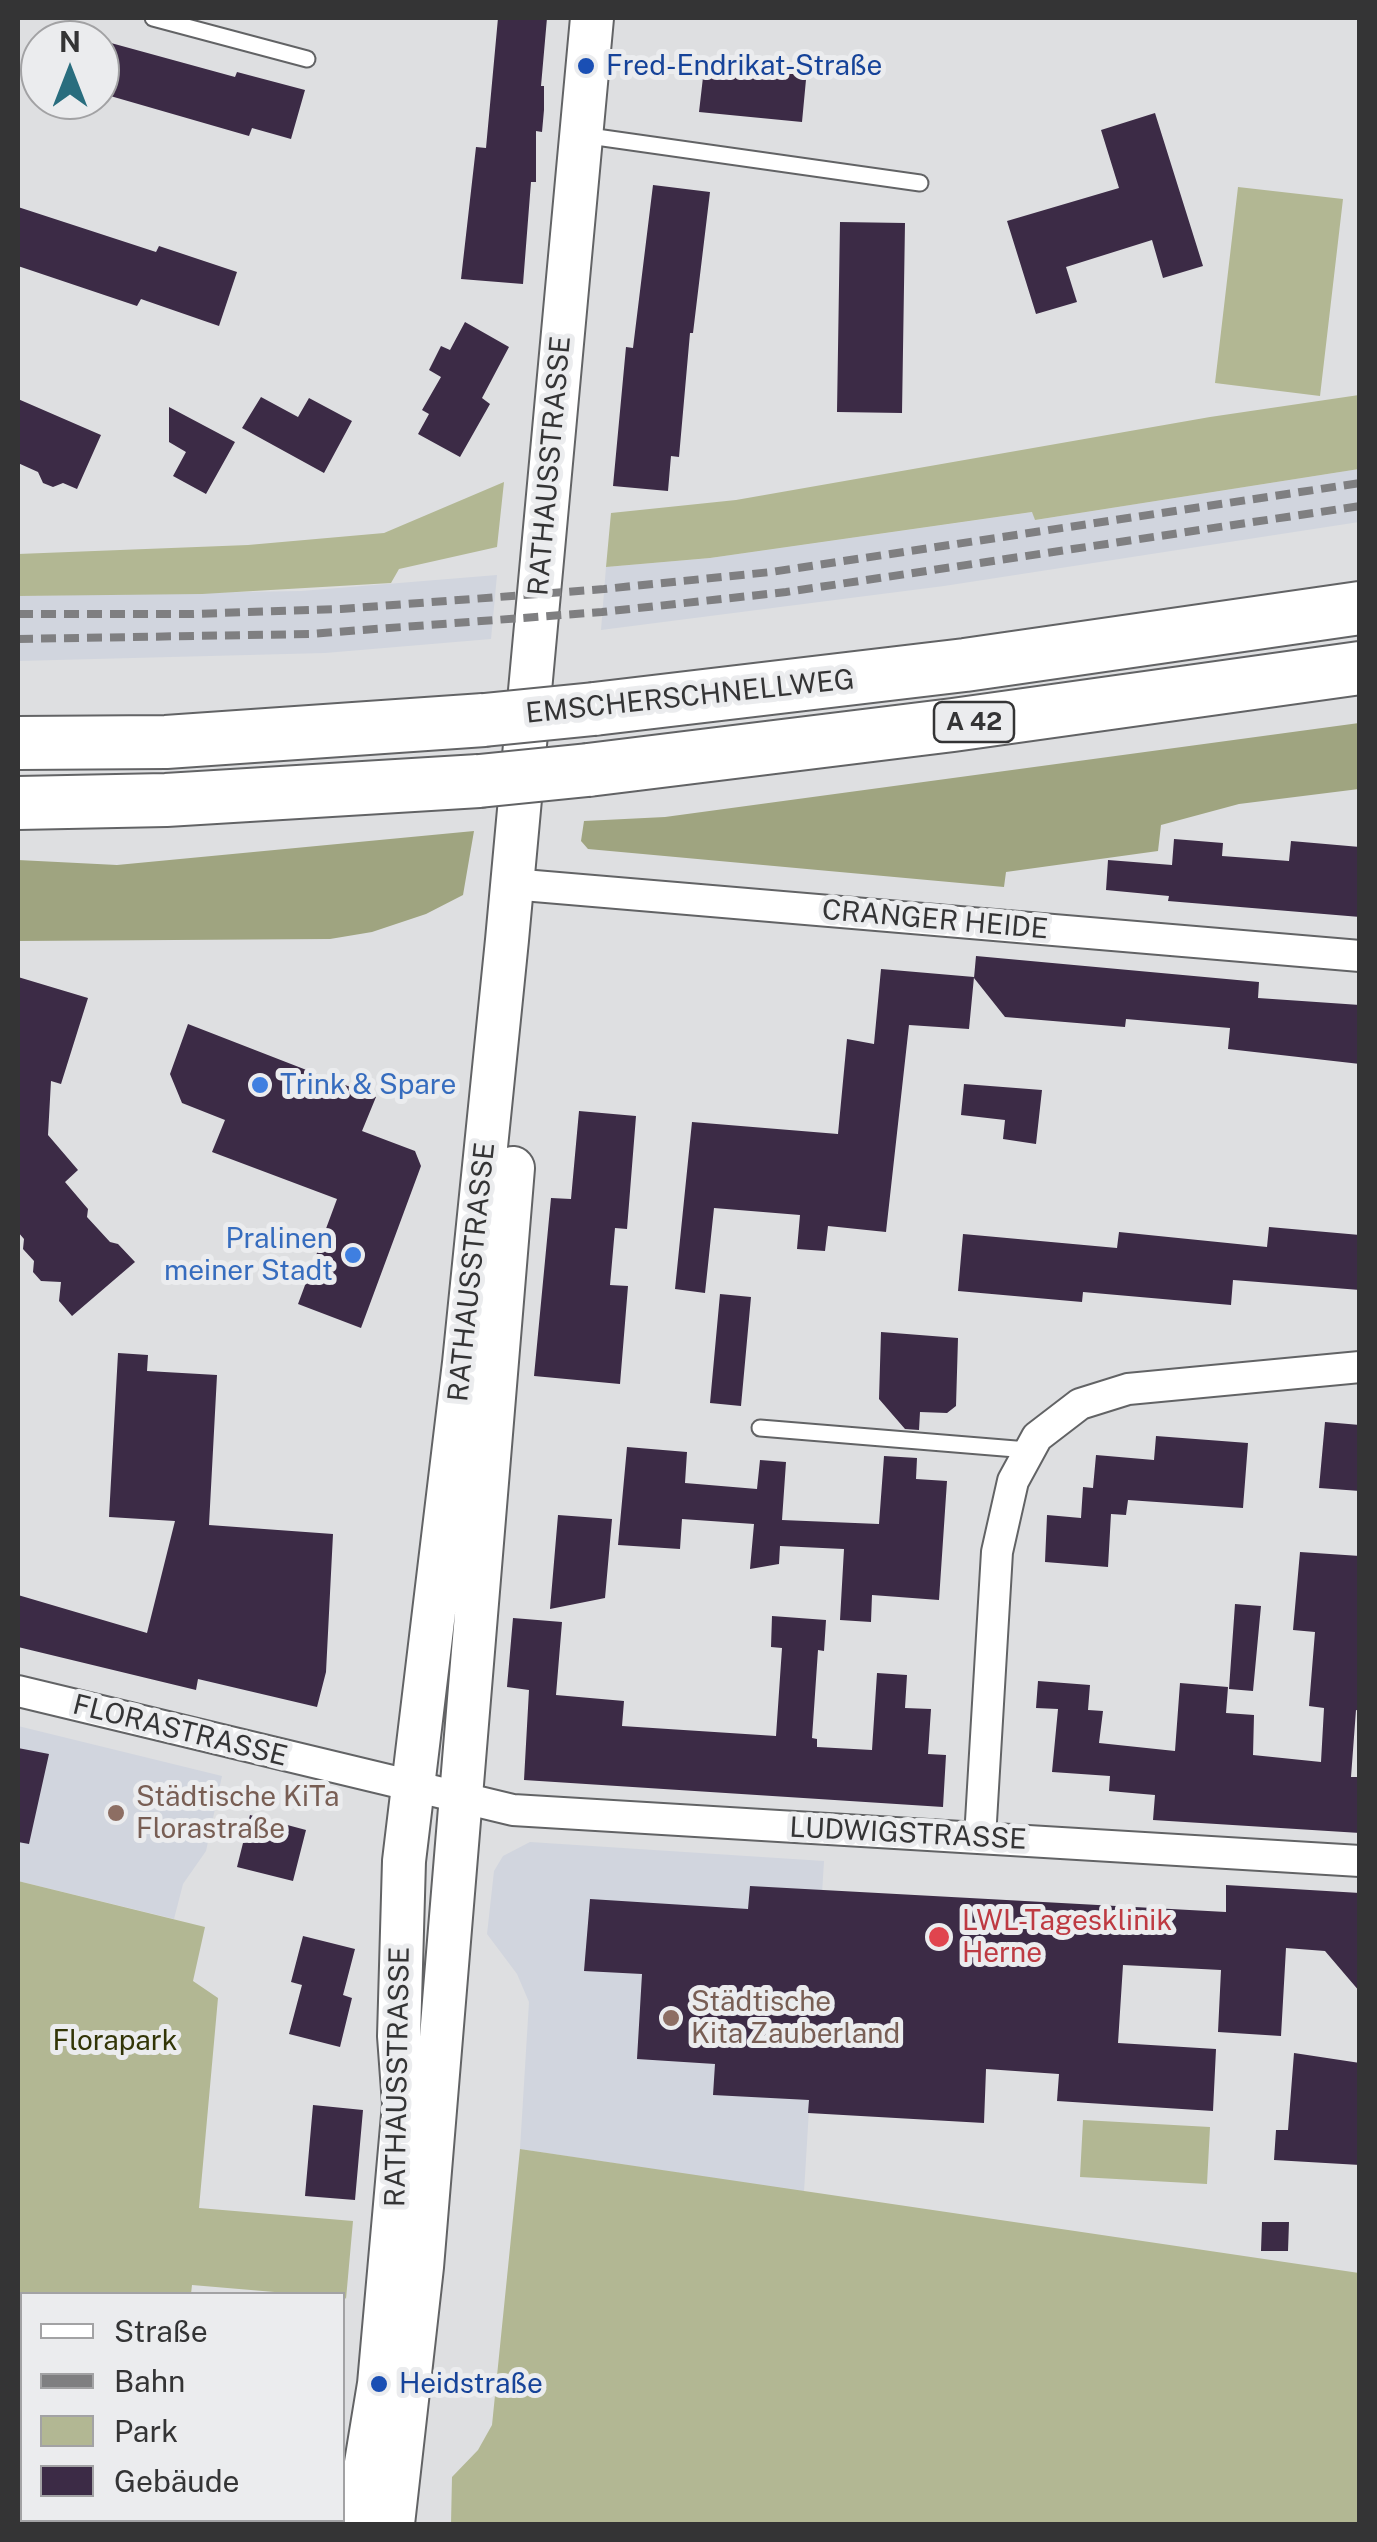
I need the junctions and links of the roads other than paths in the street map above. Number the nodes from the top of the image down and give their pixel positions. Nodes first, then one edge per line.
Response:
1 (152, 18) edge
2 (592, 18) edge
3 (616, 18) edge
4 (307, 59) dead end
5 (591, 136) junction
6 (920, 182) dead end
7 (1360, 608) edge
8 (1360, 668) edge
9 (18, 743) edge
10 (18, 803) edge
11 (525, 886) junction
12 (1360, 956) edge
13 (1360, 1367) edge
14 (760, 1428) dead end
15 (1028, 1450) junction
16 (18, 1692) edge
17 (412, 1787) junction
18 (458, 1798) junction
19 (980, 1838) junction
20 (1360, 1861) edge
21 (356, 2524) edge
22 (393, 2524) edge

1 - 4 lane
2 - 5 street, RATHAUSSTRASSE
3 - 5 street, RATHAUSSTRASSE
5 - 6 lane
5 - 11 street, RATHAUSSTRASSE
7 - 9 highway, EMSCHERSCHNELLWEG / A 42, bridge
8 - 10 highway, EMSCHERSCHNELLWEG / A 42, bridge
11 - 12 street, CRANGER HEIDE
11 - 17 street, RATHAUSSTRASSE
11 - 18 street, RATHAUSSTRASSE
13 - 15 street
14 - 15 lane
15 - 19 street
16 - 17 street, FLORASTRASSE
17 - 18 street, FLORASTRASSE
17 - 21 street, RATHAUSSTRASSE
18 - 19 street, LUDWIGSTRASSE
18 - 22 street, RATHAUSSTRASSE
19 - 20 street, LUDWIGSTRASSE

